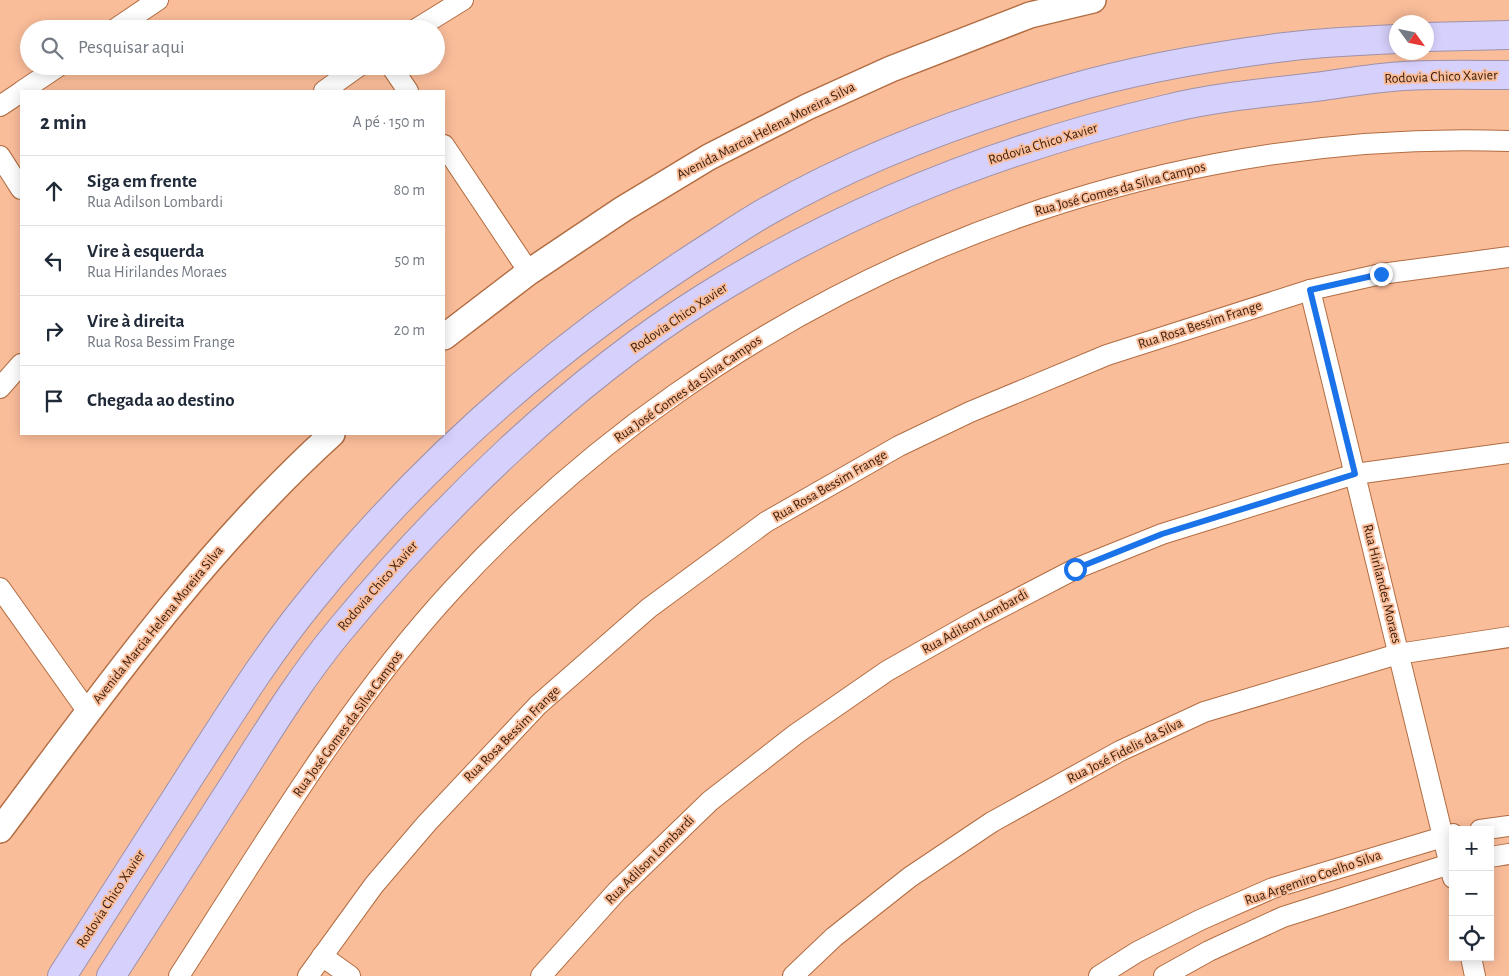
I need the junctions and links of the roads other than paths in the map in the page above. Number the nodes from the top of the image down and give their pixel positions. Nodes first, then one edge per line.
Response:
1 (158, 0) edge
2 (463, 0) edge
3 (1093, 0) edge
4 (1060, 4) edge
5 (1028, 8) edge
6 (128, 20) edge
7 (431, 20) edge
8 (1509, 26) edge
9 (1509, 35) edge
10 (1434, 36) edge
11 (1434, 36) edge
12 (1389, 39) edge
13 (46, 75) edge
14 (346, 75) edge
15 (397, 75) edge
16 (1509, 75) edge
17 (1401, 76) junction
18 (1509, 84) edge
19 (25, 90) edge
20 (325, 90) edge
21 (407, 90) edge
22 (20, 93) edge
23 (0, 106) edge
24 (1509, 141) edge
25 (445, 146) edge
26 (0, 156) edge
27 (20, 187) edge
28 (1509, 257) edge
29 (529, 272) junction
30 (1310, 290) junction
31 (445, 336) edge
32 (20, 365) edge
33 (0, 388) edge
34 (331, 435) edge
35 (1509, 453) edge
36 (1355, 474) junction
37 (0, 588) edge
38 (1509, 637) edge
39 (1398, 654) junction
40 (235, 706) junction
41 (88, 712) junction
42 (1509, 826) edge
43 (1494, 828) edge
44 (0, 830) edge
45 (1447, 834) edge
46 (1449, 848) edge
47 (1509, 854) edge
48 (1494, 856) edge
49 (1449, 869) edge
50 (322, 956) junction
51 (1472, 961) edge
52 (48, 976) edge
53 (62, 976) edge
54 (111, 976) edge
55 (179, 976) edge
56 (308, 976) edge
57 (350, 976) edge
58 (541, 976) edge
59 (793, 976) edge
60 (1099, 976) edge
61 (1164, 976) edge
62 (1475, 976) edge

1 - 6 street
2 - 7 street
3 - 4 street, Avenida Marcia Helena Moreira Silva
4 - 5 street, Avenida Marcia Helena Moreira Silva
5 - 29 street, Avenida Marcia Helena Moreira Silva
8 - 10 highway
9 - 11 highway
12 - 40 highway, Rodovia Chico Xavier
13 - 19 street
14 - 20 street
15 - 21 street
16 - 17 highway, Rodovia Chico Xavier
17 - 18 highway
17 - 54 highway, Rodovia Chico Xavier
22 - 23 street
24 - 55 street, Rua José Gomes da Silva Campos
25 - 29 street
26 - 27 street
28 - 30 street, Rua Rosa Bessim Frange
29 - 31 street, Avenida Marcia Helena Moreira Silva
30 - 36 street, Rua Hirilandes Moraes
30 - 50 street, Rua Rosa Bessim Frange
32 - 33 street
34 - 41 street, Avenida Marcia Helena Moreira Silva
35 - 36 street, Rua Adilson Lombardi
36 - 39 street, Rua Hirilandes Moraes
36 - 58 street, Rua Adilson Lombardi
37 - 41 street
38 - 39 street, Rua José Fidelis da Silva
39 - 45 street, Rua Hirilandes Moraes
39 - 59 street, Rua José Fidelis da Silva
40 - 52 highway
40 - 53 highway, Rodovia Chico Xavier
41 - 44 street, Avenida Marcia Helena Moreira Silva
42 - 43 street
45 - 46 street, Rua Hirilandes Moraes
45 - 60 street, Rua Argemiro Coelho Silva
47 - 48 street
49 - 61 street, Rua Argemiro Coelho Silva
50 - 56 street, Rua Rosa Bessim Frange
50 - 57 street
51 - 62 street

